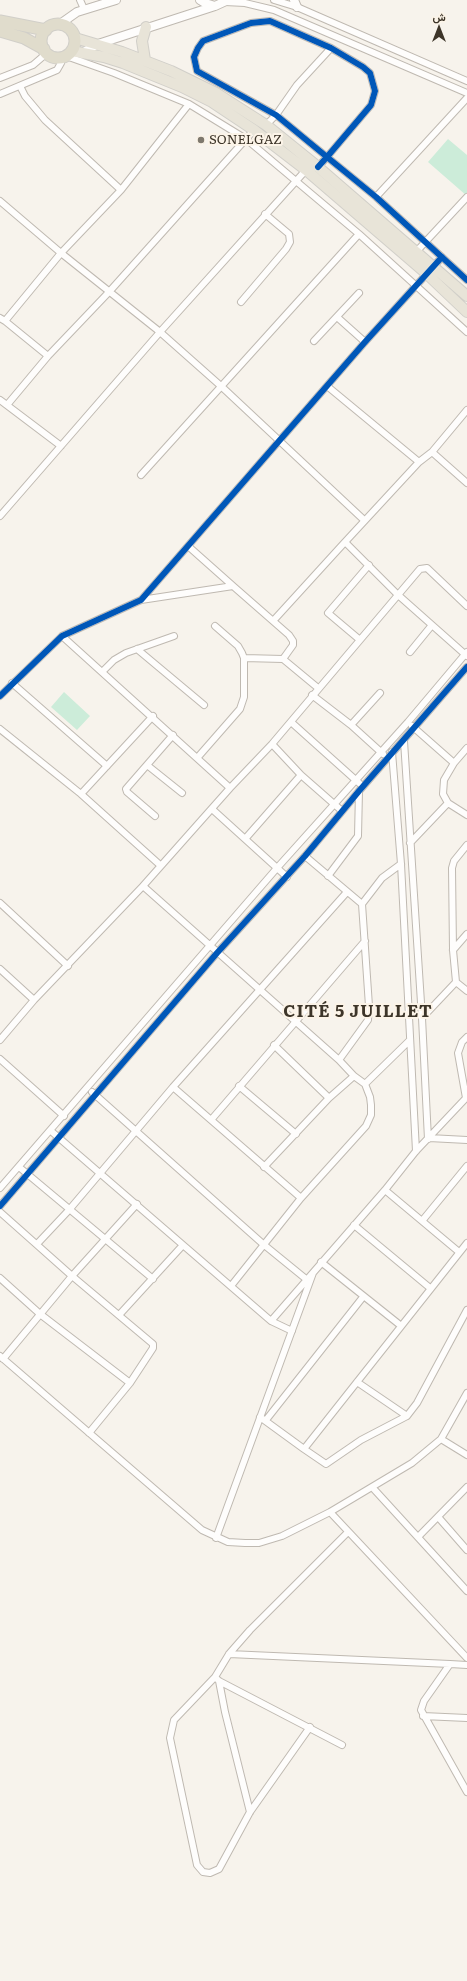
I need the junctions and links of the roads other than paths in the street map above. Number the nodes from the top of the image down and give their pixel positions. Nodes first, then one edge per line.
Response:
1 (80, 0) edge
2 (116, 0) edge
3 (200, 0) edge
4 (274, 0) edge
5 (226, 1) edge
6 (296, 4) edge
7 (215, 6) junction
8 (84, 10) junction
9 (274, 10) junction
10 (270, 21) junction
11 (60, 24) junction
12 (146, 27) junction
13 (0, 28) edge
14 (46, 30) junction
15 (75, 38) junction
16 (98, 44) junction
17 (331, 48) junction
18 (45, 51) junction
19 (70, 54) junction
20 (413, 56) junction
21 (145, 60) junction
22 (408, 67) junction
23 (0, 78) edge
24 (467, 81) edge
25 (20, 86) junction
26 (467, 93) edge
27 (0, 94) edge
28 (467, 98) edge
29 (189, 104) junction
30 (276, 115) junction
31 (266, 125) junction
32 (254, 130) junction
33 (246, 139) junction
34 (327, 157) junction
35 (318, 167) junction
36 (306, 170) junction
37 (296, 181) junction
38 (121, 190) junction
39 (376, 197) junction
40 (467, 197) edge
41 (0, 201) edge
42 (265, 214) junction
43 (359, 234) junction
44 (425, 242) junction
45 (416, 252) junction
46 (61, 253) junction
47 (442, 257) junction
48 (430, 270) junction
49 (467, 280) edge
50 (416, 286) junction
51 (109, 292) junction
52 (359, 293) dead end
53 (467, 296) edge
54 (241, 302) dead end
55 (467, 312) edge
56 (336, 317) junction
57 (2, 320) edge
58 (160, 332) junction
59 (467, 332) edge
60 (314, 341) dead end
61 (365, 342) junction
62 (48, 356) junction
63 (327, 386) junction
64 (222, 387) junction
65 (0, 400) edge
66 (7, 405) junction
67 (467, 410) edge
68 (280, 442) junction
69 (61, 446) junction
70 (432, 452) junction
71 (419, 462) junction
72 (141, 475) dead end
73 (467, 483) edge
74 (0, 516) edge
75 (364, 520) junction
76 (345, 542) junction
77 (188, 546) junction
78 (369, 565) junction
79 (233, 586) junction
80 (397, 594) junction
81 (141, 600) junction
82 (467, 606) edge
83 (273, 621) junction
84 (432, 625) junction
85 (215, 626) dead end
86 (62, 636) junction
87 (174, 636) dead end
88 (360, 640) junction
89 (137, 649) junction
90 (410, 652) dead end
91 (466, 654) edge
92 (244, 658) junction
93 (283, 659) junction
94 (467, 667) edge
95 (102, 672) junction
96 (12, 683) junction
97 (318, 688) junction
98 (380, 693) dead end
99 (312, 695) junction
100 (0, 696) edge
101 (204, 705) dead end
102 (153, 716) junction
103 (291, 722) junction
104 (408, 722) junction
105 (351, 725) junction
106 (415, 728) junction
107 (0, 729) edge
108 (173, 735) junction
109 (404, 741) junction
110 (272, 744) junction
111 (467, 748) edge
112 (392, 752) junction
113 (381, 753) junction
114 (198, 757) junction
115 (388, 758) junction
116 (454, 763) junction
117 (147, 765) junction
118 (107, 766) junction
119 (301, 775) junction
120 (356, 781) junction
121 (230, 788) junction
122 (361, 789) junction
123 (182, 793) dead end
124 (81, 794) junction
125 (448, 803) junction
126 (334, 804) junction
127 (212, 810) junction
128 (342, 811) junction
129 (467, 815) edge
130 (155, 816) dead end
131 (245, 839) junction
132 (410, 843) junction
133 (467, 845) edge
134 (400, 855) junction
135 (411, 855) junction
136 (306, 856) junction
137 (401, 864) junction
138 (160, 865) junction
139 (278, 868) junction
140 (328, 876) junction
141 (287, 877) junction
142 (143, 886) junction
143 (346, 892) junction
144 (0, 903) edge
145 (362, 904) junction
146 (467, 934) edge
147 (365, 941) junction
148 (210, 946) junction
149 (453, 950) junction
150 (217, 953) junction
151 (68, 966) junction
152 (0, 969) edge
153 (456, 982) junction
154 (261, 990) junction
155 (467, 991) edge
156 (34, 1000) junction
157 (422, 1018) junction
158 (294, 1021) junction
159 (143, 1024) junction
160 (150, 1031) junction
161 (423, 1031) junction
162 (409, 1032) junction
163 (467, 1037) edge
164 (0, 1040) edge
165 (410, 1040) junction
166 (274, 1045) junction
167 (0, 1059) edge
168 (339, 1060) junction
169 (354, 1076) junction
170 (365, 1084) junction
171 (239, 1086) junction
172 (173, 1087) junction
173 (88, 1088) junction
174 (95, 1095) junction
175 (466, 1097) edge
176 (330, 1098) junction
177 (64, 1116) junction
178 (211, 1120) junction
179 (51, 1131) junction
180 (135, 1132) junction
181 (296, 1134) junction
182 (59, 1138) junction
183 (428, 1139) junction
184 (467, 1140) edge
185 (416, 1151) junction
186 (467, 1166) edge
187 (19, 1167) junction
188 (264, 1167) junction
189 (100, 1173) junction
190 (27, 1174) junction
191 (0, 1188) edge
192 (385, 1190) junction
193 (301, 1198) junction
194 (137, 1204) junction
195 (0, 1206) edge
196 (69, 1210) junction
197 (0, 1212) edge
198 (422, 1221) junction
199 (354, 1225) junction
200 (105, 1240) junction
201 (467, 1243) edge
202 (37, 1244) junction
203 (263, 1244) junction
204 (183, 1245) junction
205 (459, 1252) junction
206 (321, 1262) junction
207 (314, 1272) junction
208 (72, 1276) junction
209 (0, 1278) edge
210 (153, 1279) junction
211 (306, 1279) junction
212 (230, 1286) junction
213 (430, 1288) junction
214 (364, 1297) junction
215 (467, 1310) edge
216 (40, 1314) junction
217 (120, 1314) junction
218 (271, 1321) junction
219 (400, 1325) junction
220 (292, 1331) junction
221 (2, 1358) edge
222 (357, 1382) junction
223 (130, 1383) junction
224 (467, 1393) edge
225 (460, 1407) junction
226 (467, 1410) edge
227 (407, 1416) junction
228 (260, 1417) junction
229 (266, 1420) junction
230 (89, 1433) junction
231 (441, 1439) junction
232 (304, 1449) junction
233 (467, 1455) edge
234 (372, 1487) junction
235 (467, 1487) edge
236 (330, 1512) junction
237 (438, 1518) junction
238 (348, 1532) junction
239 (418, 1537) junction
240 (216, 1538) junction
241 (467, 1550) edge
242 (467, 1591) edge
243 (229, 1654) junction
244 (467, 1658) edge
245 (450, 1664) junction
246 (467, 1665) edge
247 (217, 1679) junction
248 (423, 1716) junction
249 (467, 1718) edge
250 (310, 1727) junction
251 (342, 1745) dead end
252 (467, 1792) edge
253 (250, 1812) junction

1 - 8 street
2 - 8 street
3 - 7 street
4 - 6 street
5 - 7 street
5 - 9 street
6 - 20 street
7 - 12 street
8 - 11 street
9 - 10 street
9 - 22 street
10 - 17 street
10 - 30 street
11 - 14 highway
11 - 15 highway
12 - 16 street
12 - 21 main road
13 - 14 highway
13 - 18 highway
14 - 18 highway
15 - 16 main road
15 - 19 highway
16 - 19 street
16 - 21 main road
17 - 30 street
17 - 34 street
18 - 19 highway
18 - 23 street
19 - 25 street
19 - 29 street
19 - 32 main road
20 - 22 street
20 - 24 street
21 - 31 main road
22 - 26 street
25 - 27 street
25 - 38 street
28 - 39 street
29 - 33 street
29 - 38 street
30 - 31 street
30 - 34 street
31 - 35 main road
32 - 33 street
32 - 36 main road
33 - 37 street
33 - 51 street
34 - 35 street
34 - 39 street
35 - 45 main road
36 - 37 street
36 - 48 main road
37 - 42 street
37 - 43 street
38 - 46 street
39 - 44 street
40 - 44 street
41 - 46 street
42 - 54 street
42 - 58 street
43 - 50 street
43 - 64 street
44 - 45 street
44 - 47 street
45 - 48 main road
46 - 51 street
46 - 57 street
47 - 48 street
47 - 49 street
48 - 50 street
48 - 53 main road
48 - 55 main road
50 - 59 street
50 - 61 street
51 - 58 street
51 - 62 street
52 - 56 street
56 - 60 street
56 - 61 street
57 - 62 street
58 - 64 street
58 - 69 street
61 - 63 street
62 - 66 street
63 - 68 street
63 - 71 street
64 - 68 street
64 - 72 street
65 - 66 street
66 - 69 street
67 - 70 street
68 - 75 street
68 - 77 street
69 - 74 street
70 - 71 street
70 - 73 street
71 - 75 street
75 - 76 street
76 - 78 street
76 - 83 street
77 - 79 street
77 - 81 street
78 - 80 street
78 - 88 street
79 - 81 street
79 - 83 street
80 - 82 street
80 - 84 street
80 - 88 street
81 - 86 street
83 - 93 street
84 - 90 street
84 - 91 street
85 - 92 street
86 - 95 street
86 - 96 street
87 - 89 street
88 - 97 street
89 - 95 street
89 - 101 street
91 - 104 street
92 - 93 street
92 - 114 street
93 - 97 street
94 - 106 street
95 - 102 street
96 - 100 street
96 - 118 street
97 - 99 street
98 - 105 street
99 - 103 street
99 - 105 street
102 - 108 street
102 - 118 street
103 - 110 street
103 - 120 street
104 - 106 street
104 - 113 street
105 - 113 street
106 - 109 street
106 - 116 street
107 - 124 street
108 - 114 street
108 - 117 street
109 - 112 street
109 - 132 street
110 - 119 street
110 - 121 street
111 - 116 street
112 - 115 street
112 - 134 street
113 - 115 street
113 - 120 street
114 - 121 street
115 - 122 street
116 - 125 street
117 - 123 street
117 - 130 street
118 - 124 street
119 - 126 street
119 - 131 street
120 - 122 street
120 - 126 street
121 - 127 street
122 - 128 street
122 - 140 street
124 - 138 street
125 - 129 street
125 - 132 street
126 - 128 street
126 - 139 street
127 - 131 street
127 - 138 street
128 - 136 street
131 - 139 street
132 - 135 street
133 - 149 street
134 - 135 street
134 - 137 street
135 - 157 street
136 - 140 street
136 - 141 street
137 - 145 street
137 - 162 street
138 - 142 street
139 - 141 street
139 - 148 street
140 - 143 street
141 - 150 street
142 - 148 street
142 - 151 street
143 - 145 street
143 - 154 street
144 - 151 street
145 - 147 street
146 - 149 street
147 - 158 street
147 - 168 street
148 - 150 street
148 - 159 street
149 - 153 street
150 - 154 street
150 - 160 street
151 - 156 street
152 - 156 street
153 - 155 street
153 - 157 street
154 - 158 street
154 - 172 street
156 - 164 street
157 - 161 street
158 - 166 street
158 - 168 street
159 - 160 street
159 - 173 street
160 - 174 street
161 - 162 street
161 - 183 street
162 - 165 street
163 - 175 street
165 - 170 street
165 - 185 street
166 - 171 street
166 - 176 street
167 - 177 street
168 - 169 street
169 - 170 street
169 - 176 street
170 - 193 street
171 - 178 street
171 - 181 street
172 - 178 street
172 - 180 street
173 - 174 street
173 - 177 street
174 - 180 street
174 - 182 street
175 - 183 street
176 - 181 street
177 - 179 street
178 - 188 street
179 - 182 street
179 - 187 street
180 - 189 street
180 - 203 street
181 - 188 street
182 - 189 street
182 - 190 street
183 - 184 street
183 - 185 street
185 - 192 street
186 - 198 street
187 - 190 street
187 - 191 street
188 - 193 street
189 - 194 street
189 - 196 street
190 - 195 street
190 - 196 street
192 - 198 street
192 - 199 street
193 - 203 street
194 - 200 street
194 - 204 street
196 - 200 street
196 - 202 street
197 - 202 street
198 - 205 street
199 - 206 street
199 - 213 street
200 - 208 street
200 - 210 street
201 - 205 street
202 - 208 street
203 - 211 street
203 - 212 street
204 - 210 street
204 - 212 street
205 - 213 street
206 - 207 street
206 - 214 street
207 - 211 street
207 - 220 street
208 - 216 street
208 - 217 street
209 - 216 street
210 - 217 street
211 - 218 street
212 - 218 street
213 - 219 street
214 - 219 street
214 - 229 street
215 - 227 street
216 - 221 street
216 - 223 street
217 - 223 street
218 - 220 street
219 - 222 street
220 - 228 street
221 - 230 street
222 - 227 street
222 - 232 street
223 - 230 street
224 - 225 street
225 - 226 street
225 - 231 street
227 - 232 street
228 - 229 street
228 - 240 street
229 - 232 street
230 - 240 street
231 - 233 street
231 - 234 street
234 - 236 street
234 - 239 street
235 - 237 street
236 - 238 street
236 - 240 street
237 - 239 street
237 - 241 street
238 - 243 street
238 - 244 street
239 - 242 street
243 - 245 street
243 - 247 street
245 - 246 street
245 - 248 street
247 - 250 street
247 - 253 street
247 - 253 street
248 - 249 street
248 - 252 street
250 - 251 street
250 - 253 street

